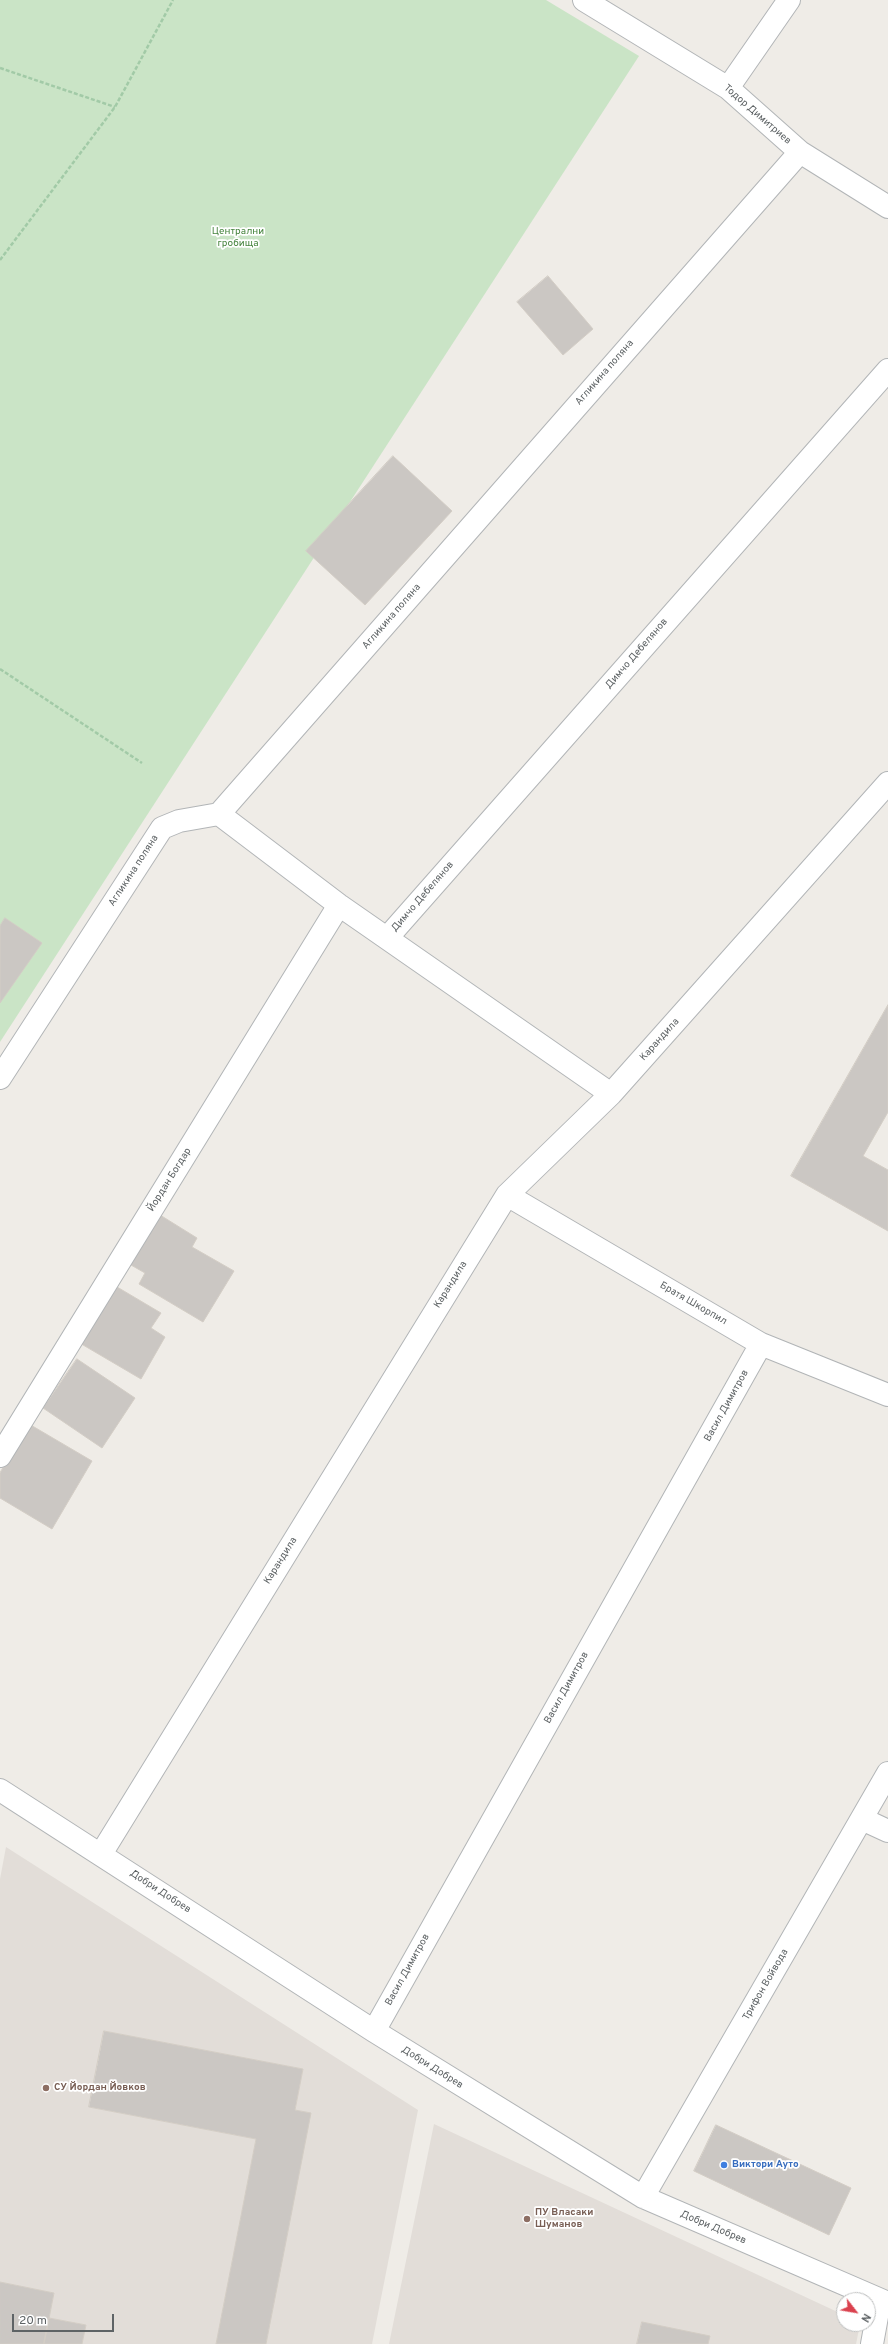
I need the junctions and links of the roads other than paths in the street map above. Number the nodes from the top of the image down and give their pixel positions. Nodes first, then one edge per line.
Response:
1 (584, 0) edge
2 (789, 0) edge
3 (728, 88) junction
4 (800, 152) junction
5 (888, 207) edge
6 (888, 370) edge
7 (888, 783) edge
8 (220, 814) junction
9 (339, 904) junction
10 (387, 938) junction
11 (0, 1078) edge
12 (611, 1094) junction
13 (507, 1195) junction
14 (761, 1344) junction
15 (888, 1395) edge
16 (0, 1456) edge
17 (888, 1773) edge
18 (0, 1790) edge
19 (862, 1819) junction
20 (888, 1831) edge
21 (101, 1854) junction
22 (374, 2031) junction
23 (643, 2197) junction
24 (884, 2302) edge
25 (872, 2344) edge

1 - 3 street, Тодор Димитриев
2 - 3 street
3 - 4 street, Тодор Димитриев
4 - 5 street, Тодор Димитриев
4 - 8 street, Агликина поляна
6 - 10 street, Димчо Дебелянов
7 - 12 street, Карандила
8 - 9 street
8 - 11 street, Агликина поляна
9 - 10 street
9 - 16 street, Йордан Богдар
10 - 12 street
12 - 13 street, Карандила
13 - 14 street, Братя Шкорпил
13 - 21 street, Карандила
14 - 15 street, Братя Шкорпил
14 - 22 street, Васил Димитров
17 - 19 street, Трифон Войвода
18 - 21 street, Добри Добрев
19 - 20 street
19 - 23 street, Трифон Войвода
21 - 22 street, Добри Добрев
22 - 23 street, Добри Добрев
23 - 24 street, Добри Добрев
24 - 25 street

